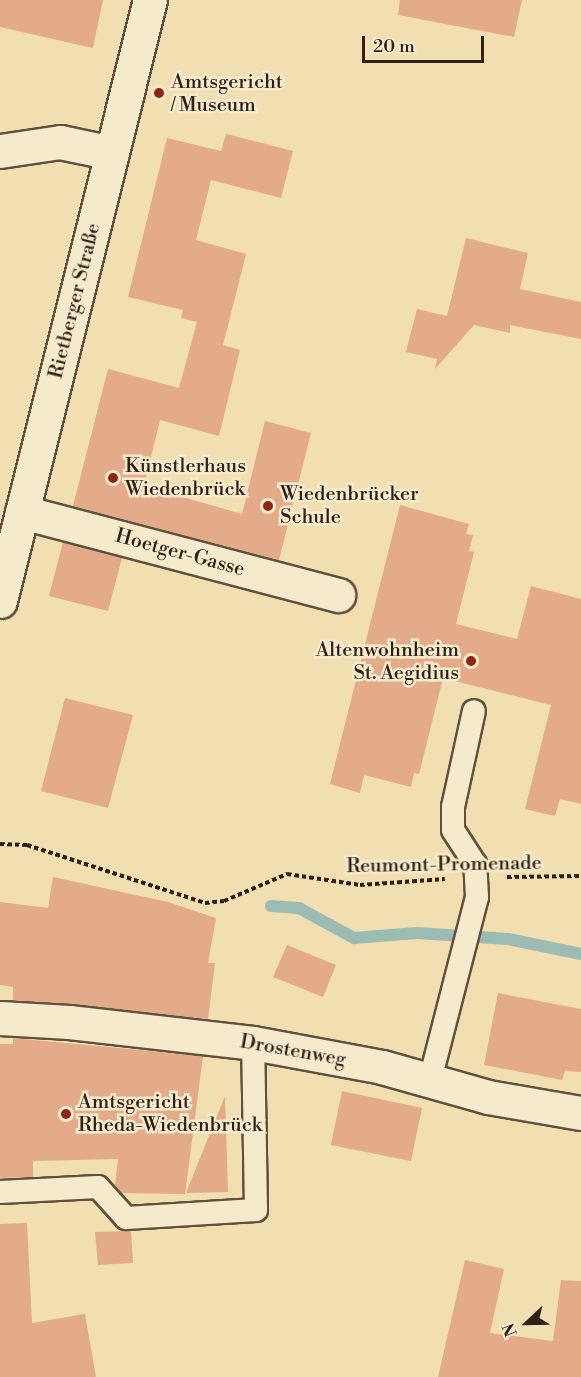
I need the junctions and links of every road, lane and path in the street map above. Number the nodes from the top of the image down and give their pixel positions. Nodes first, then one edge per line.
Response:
1 (150, 0) edge
2 (0, 152) edge
3 (112, 153) junction
4 (22, 512) junction
5 (338, 595) dead end
6 (0, 601) edge
7 (474, 711) dead end
8 (0, 844) edge
9 (581, 876) edge
10 (477, 887) junction
11 (0, 1018) edge
12 (253, 1043) junction
13 (430, 1080) junction
14 (581, 1113) edge
15 (0, 1192) edge

1 - 3 street, Rietberger Straße
2 - 3 street
3 - 4 street, Rietberger Straße
4 - 5 street, Hoetger-Gasse
4 - 6 street, Rietberger Straße
7 - 10 lane
8 - 10 path, Reumont-Promenade
9 - 10 path, Reumont-Promenade
10 - 13 lane
11 - 12 street, Drostenweg
12 - 13 street, Drostenweg
12 - 15 lane
13 - 14 street, Drostenweg

